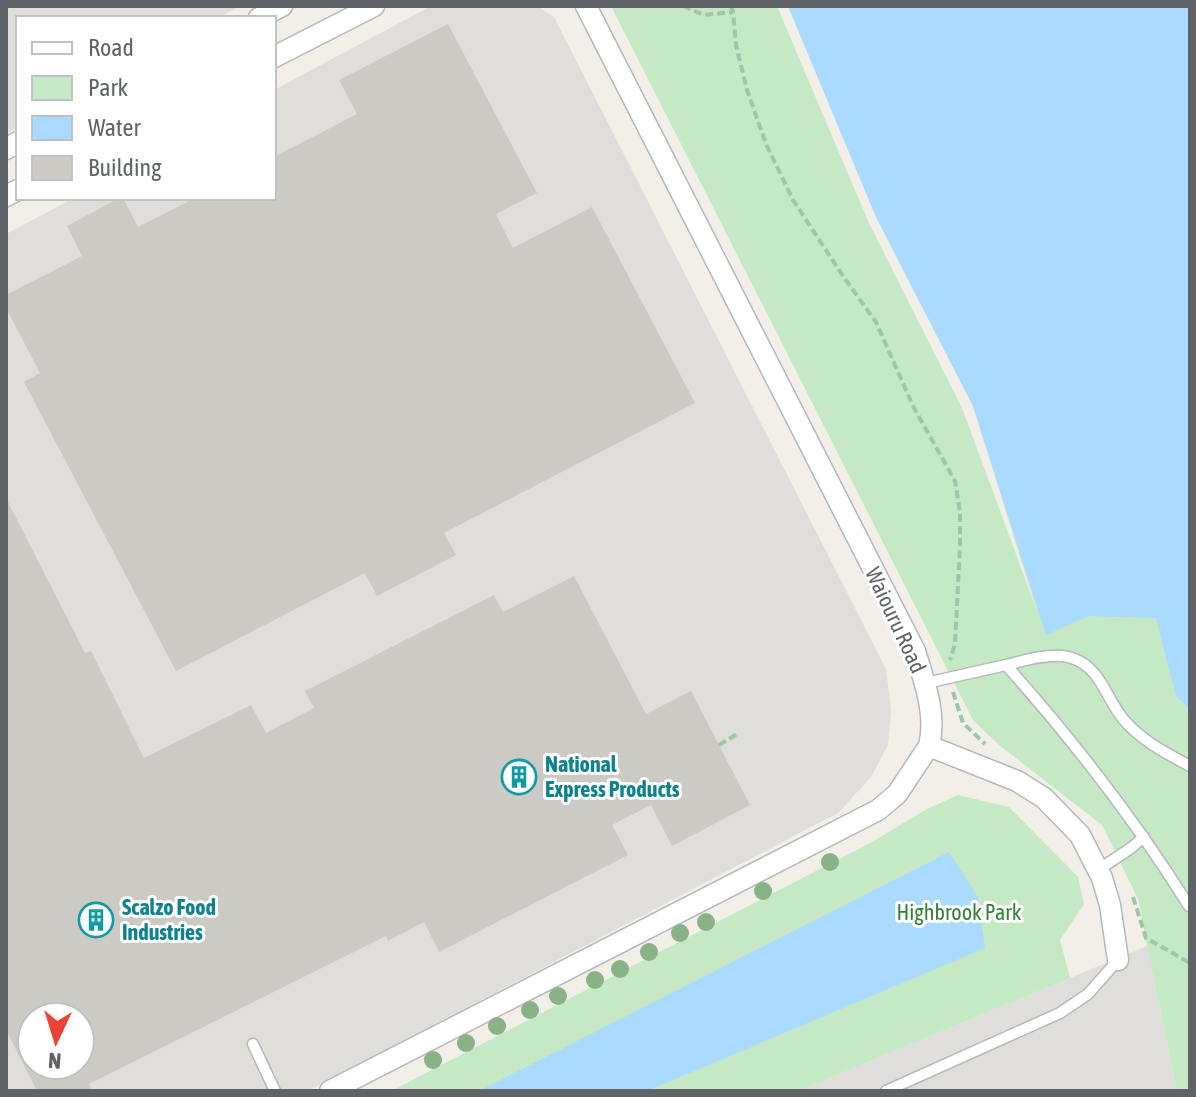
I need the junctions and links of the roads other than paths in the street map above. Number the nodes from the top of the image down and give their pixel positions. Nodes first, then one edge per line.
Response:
1 (282, 6) edge
2 (374, 6) edge
3 (586, 6) edge
4 (263, 16) edge
5 (276, 56) edge
6 (1006, 665) junction
7 (926, 683) junction
8 (929, 746) junction
9 (1190, 766) edge
10 (1144, 837) junction
11 (1098, 870) junction
12 (1189, 906) edge
13 (1118, 960) joint
14 (253, 1044) dead end
15 (275, 1091) edge
16 (330, 1091) edge
17 (886, 1091) edge

1 - 4 street
2 - 5 street
3 - 7 street, Waiouru Road
6 - 7 lane
6 - 9 lane
6 - 10 lane
7 - 8 street, Waiouru Road
8 - 11 street
8 - 16 street
10 - 11 lane
10 - 12 lane
11 - 13 street
13 - 17 lane
14 - 15 lane

